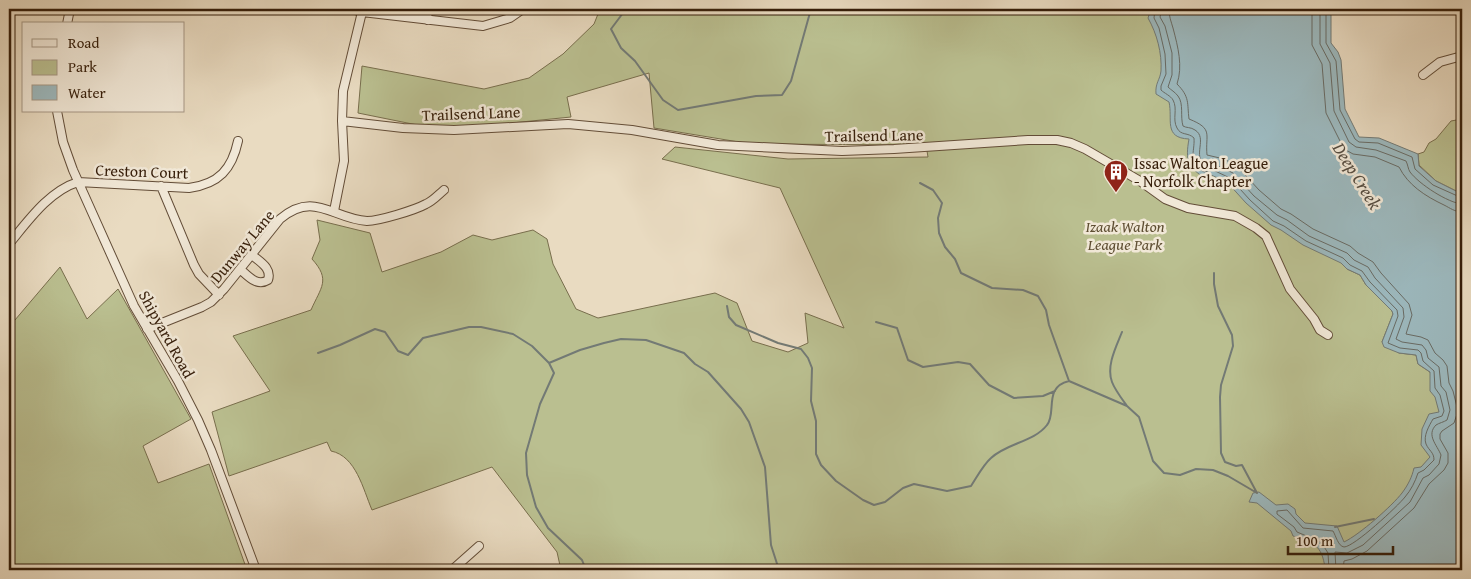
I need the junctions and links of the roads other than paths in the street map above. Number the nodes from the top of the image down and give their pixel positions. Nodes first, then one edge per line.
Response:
1 (70, 9) edge
2 (351, 9) edge
3 (428, 9) edge
4 (523, 9) edge
5 (362, 12) junction
6 (427, 20) junction
7 (67, 22) edge
8 (1462, 56) edge
9 (1423, 74) dead end
10 (57, 112) edge
11 (342, 121) junction
12 (238, 141) dead end
13 (78, 182) junction
14 (161, 186) junction
15 (444, 190) dead end
16 (334, 211) junction
17 (9, 244) edge
18 (252, 255) junction
19 (240, 269) junction
20 (219, 295) junction
21 (147, 329) junction
22 (1328, 335) dead end
23 (479, 546) dead end
24 (256, 570) edge
25 (452, 570) edge

1 - 7 street
2 - 5 street
3 - 6 street
4 - 6 street
5 - 6 street
5 - 11 street
8 - 9 street
10 - 13 street, Shipyard Road
11 - 16 street
11 - 22 street, Trailsend Lane
12 - 14 street, Creston Court
13 - 14 street, Creston Court
13 - 17 street
13 - 21 street, Shipyard Road
14 - 20 street
15 - 16 street, Dunway Lane
16 - 18 street, Dunway Lane
18 - 19 street, Dunway Lane
18 - 19 street
19 - 20 street, Dunway Lane
20 - 21 street, Dunway Lane
21 - 24 street, Shipyard Road
23 - 25 street

